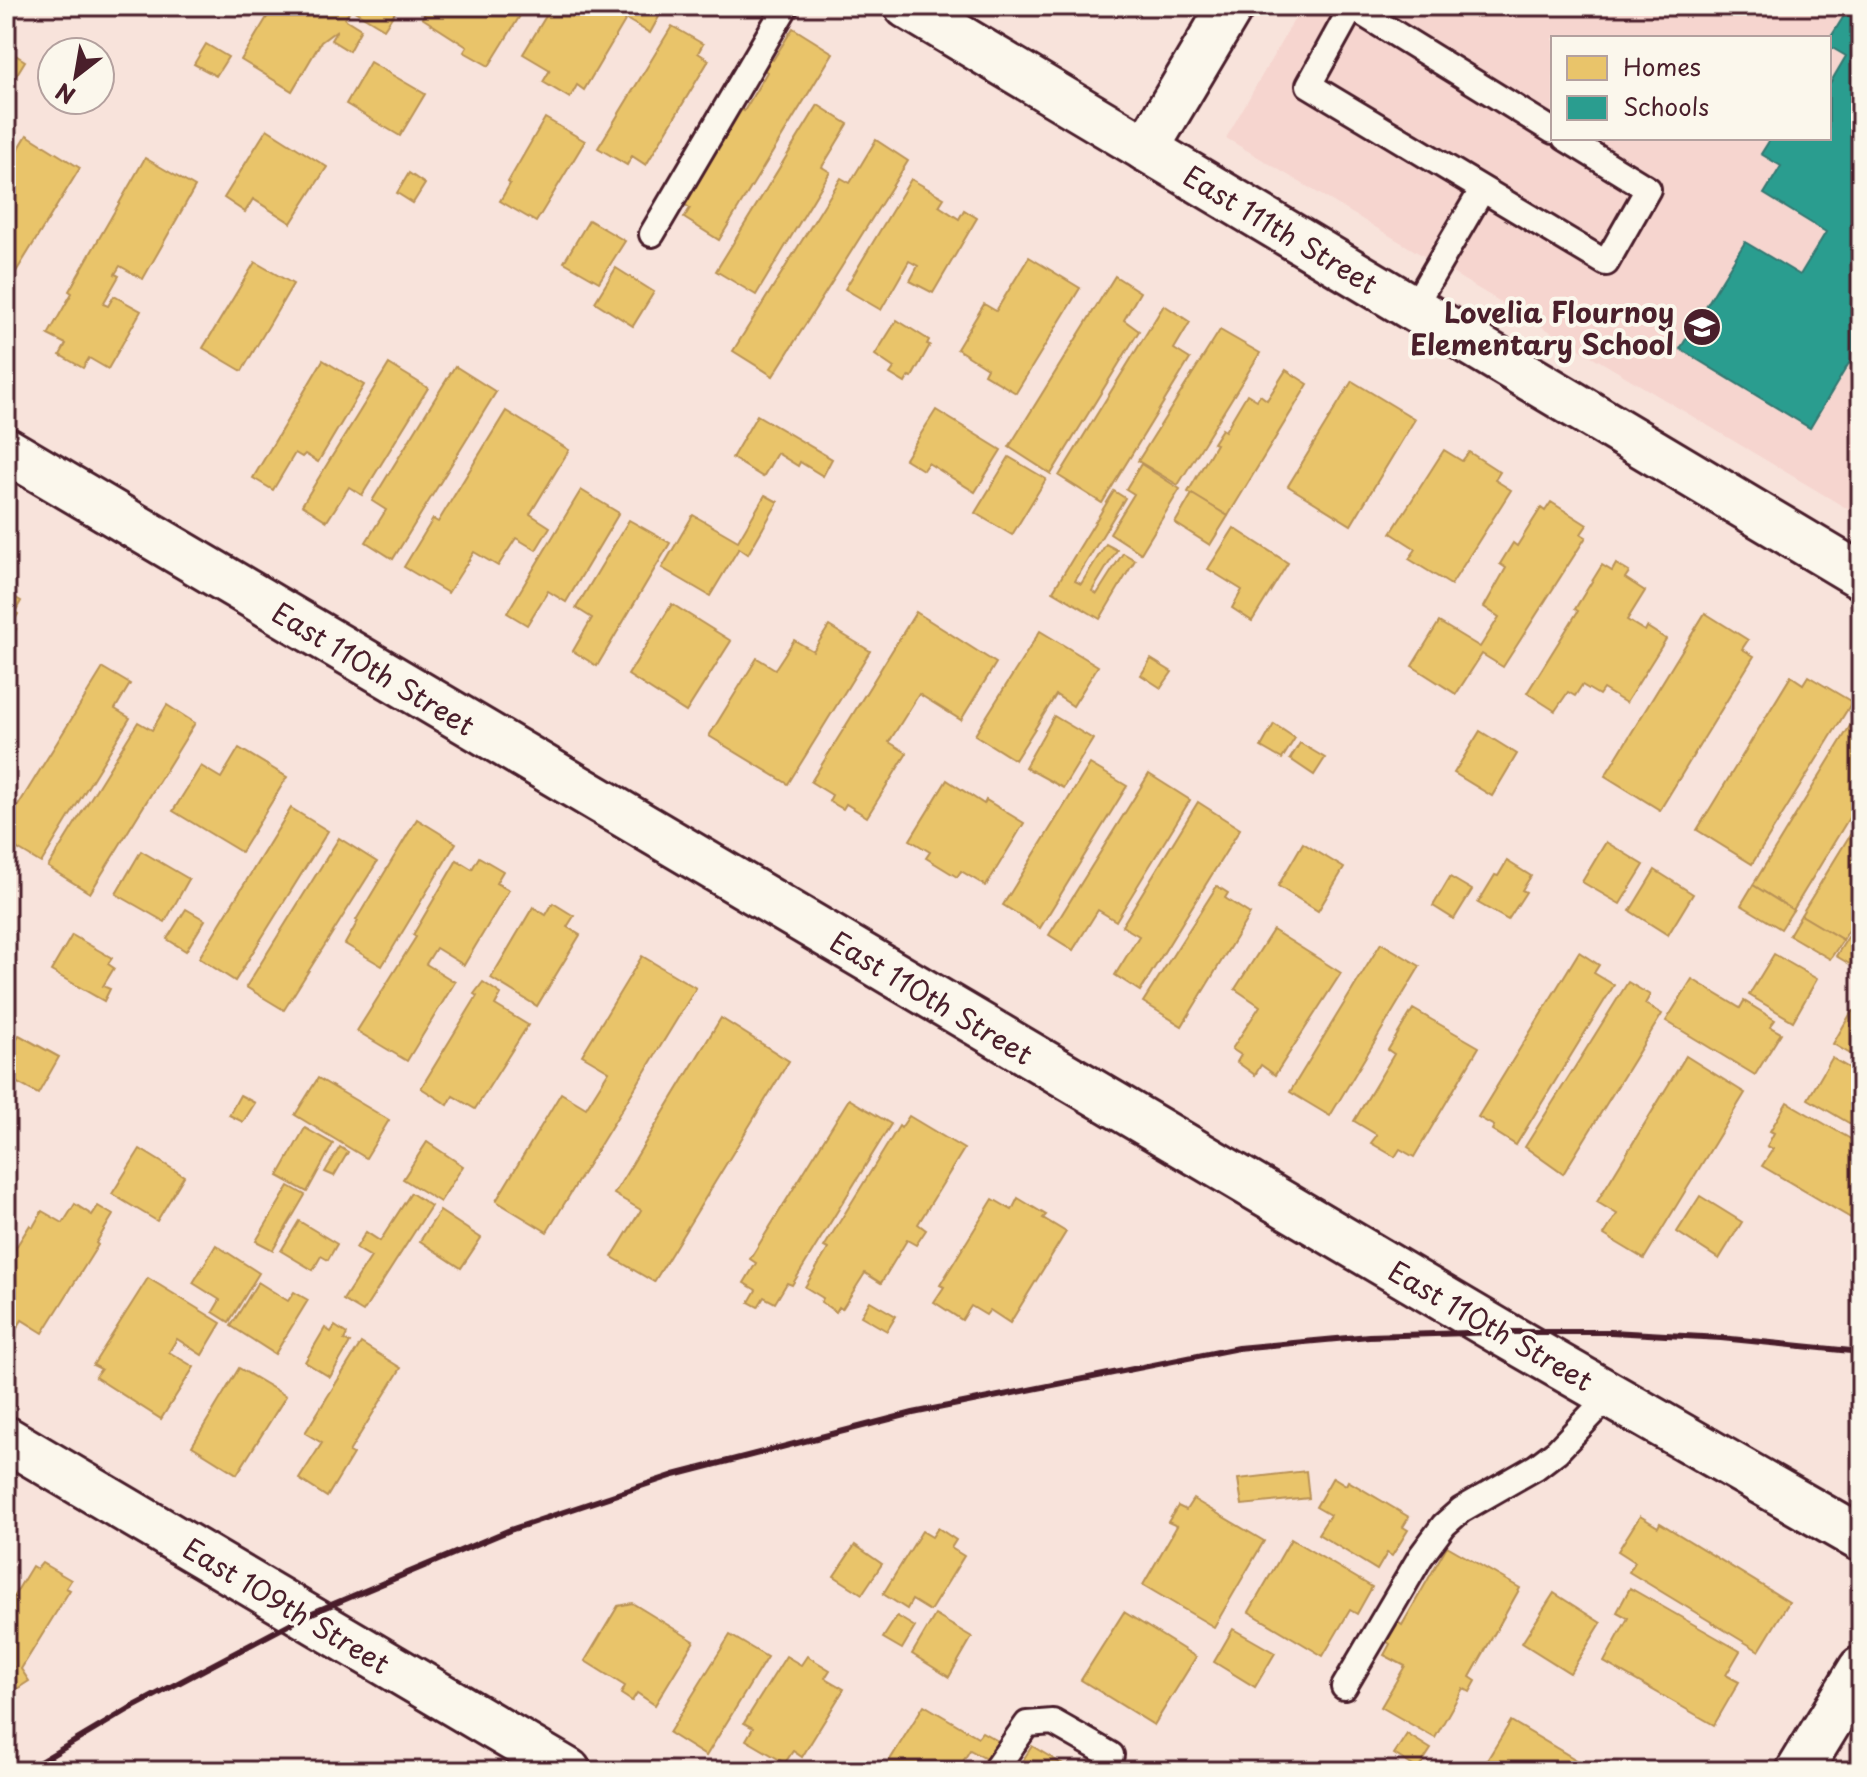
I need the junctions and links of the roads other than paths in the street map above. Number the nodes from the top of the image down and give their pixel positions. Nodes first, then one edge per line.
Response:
1 (786, 6) edge
2 (907, 6) edge
3 (1231, 6) edge
4 (1551, 130) edge
5 (1568, 140) edge
6 (1146, 149) junction
7 (1482, 190) junction
8 (652, 234) dead end
9 (1413, 308) junction
10 (6, 450) edge
11 (1861, 576) edge
12 (1610, 1395) junction
13 (6, 1439) edge
14 (1861, 1539) edge
15 (1861, 1669) edge
16 (1344, 1687) dead end
17 (1111, 1755) dead end
18 (568, 1771) edge
19 (994, 1771) edge
20 (1799, 1771) edge

1 - 8 lane
2 - 6 street, East 111th Street
3 - 6 street
4 - 7 lane
5 - 7 lane
6 - 9 street, East 111th Street
7 - 9 lane
9 - 11 street, East 111th Street
10 - 12 street, East 110th Street
12 - 14 street, East 110th Street
12 - 16 lane
13 - 18 street, East 109th Street
15 - 20 street
17 - 19 lane

